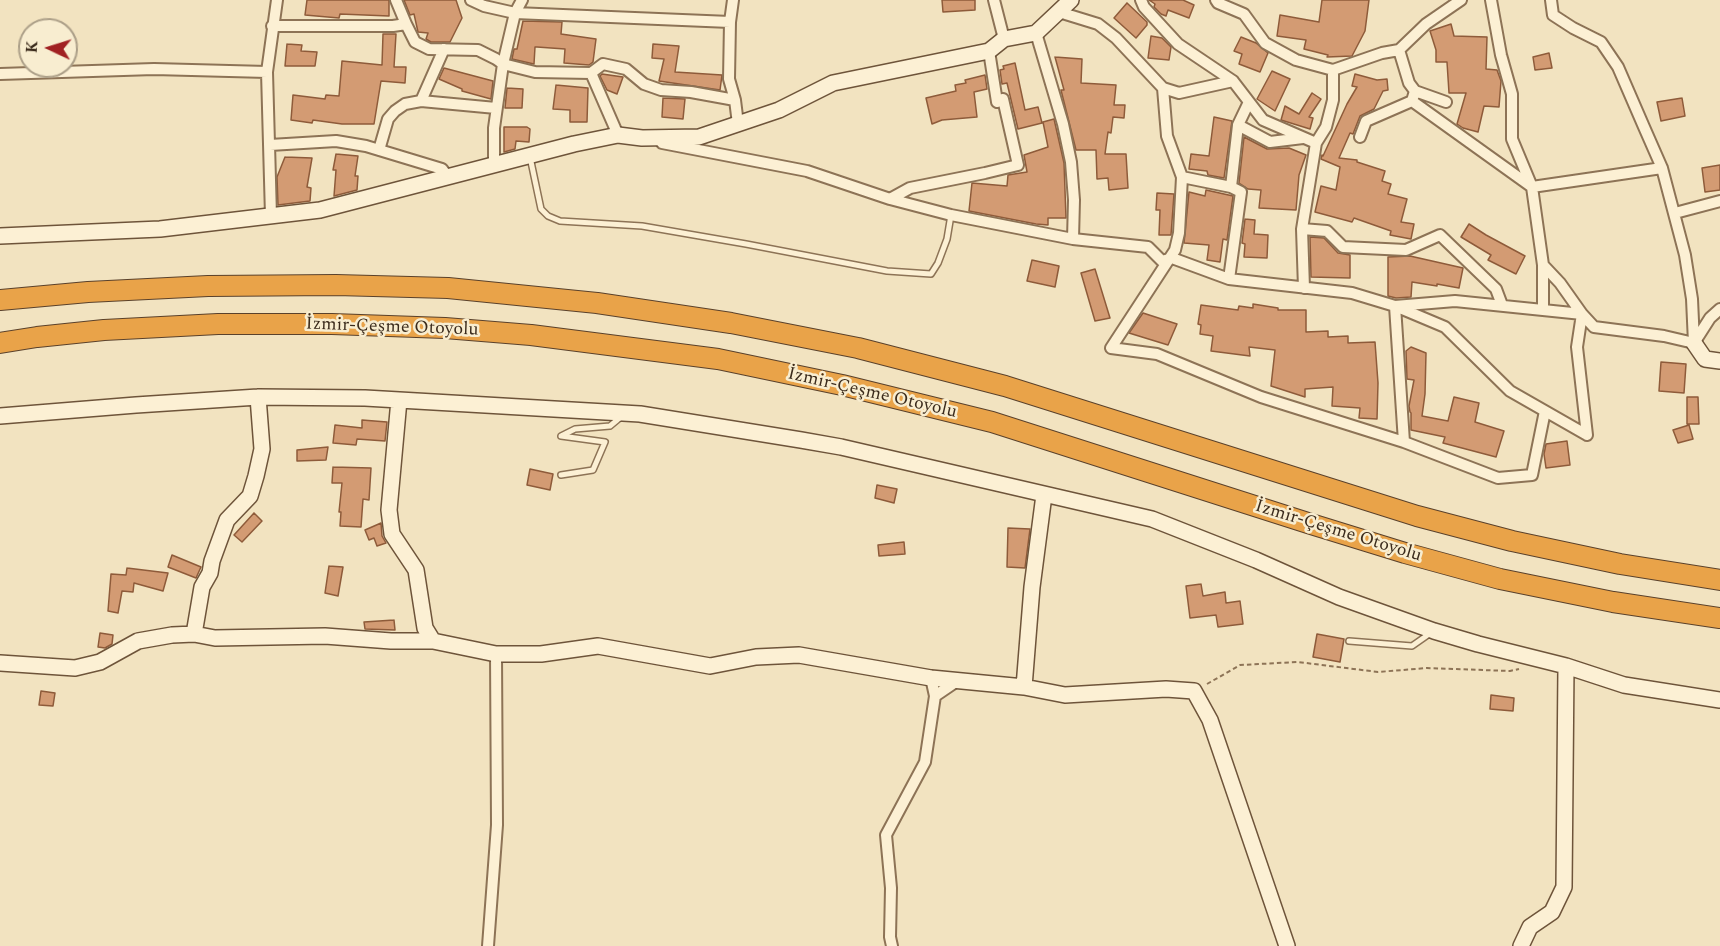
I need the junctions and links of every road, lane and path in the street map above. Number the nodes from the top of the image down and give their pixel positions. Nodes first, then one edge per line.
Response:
1 (277, 0) edge
2 (396, 0) edge
3 (471, 0) edge
4 (522, 0) edge
5 (733, 0) edge
6 (994, 0) edge
7 (1071, 0) edge
8 (1141, 0) edge
9 (1216, 0) edge
10 (1461, 0) edge
11 (1491, 0) edge
12 (1551, 0) edge
13 (1059, 12) junction
14 (515, 13) junction
15 (730, 22) junction
16 (406, 24) junction
17 (272, 26) junction
18 (1036, 33) junction
19 (1004, 39) junction
20 (444, 49) junction
21 (1399, 50) junction
22 (989, 51) junction
23 (503, 64) junction
24 (1333, 70) junction
25 (267, 72) junction
26 (591, 73) junction
27 (0, 74) edge
28 (1233, 81) junction
29 (1163, 88) junction
30 (1413, 96) junction
31 (735, 100) junction
32 (421, 101) junction
33 (1249, 102) junction
34 (1446, 102) dead end
35 (496, 108) junction
36 (738, 124) junction
37 (1238, 125) junction
38 (618, 135) junction
39 (1360, 136) dead end
40 (642, 138) junction
41 (1303, 138) junction
42 (1316, 143) junction
43 (270, 145) junction
44 (379, 150) junction
45 (530, 155) junction
46 (494, 165) junction
47 (1662, 168) junction
48 (448, 177) junction
49 (1182, 177) junction
50 (1231, 187) junction
51 (1532, 187) junction
52 (890, 199) junction
53 (1720, 201) edge
54 (1675, 213) junction
55 (951, 215) junction
56 (271, 216) junction
57 (1302, 229) junction
58 (0, 236) edge
59 (1073, 239) junction
60 (1172, 258) junction
61 (1543, 265) junction
62 (1229, 279) junction
63 (1304, 288) junction
64 (0, 300) edge
65 (1502, 305) junction
66 (1395, 306) junction
67 (1720, 309) edge
68 (1543, 310) junction
69 (1582, 314) junction
70 (1694, 343) junction
71 (0, 344) edge
72 (1720, 360) edge
73 (258, 398) junction
74 (399, 400) junction
75 (1545, 411) junction
76 (626, 413) junction
77 (0, 416) edge
78 (1404, 442) junction
79 (561, 476) dead end
80 (1044, 495) junction
81 (1720, 580) edge
82 (1720, 618) edge
83 (1434, 631) junction
84 (194, 634) junction
85 (433, 641) junction
86 (1349, 642) dead end
87 (496, 654) junction
88 (0, 663) edge
89 (1566, 666) junction
90 (1521, 669) dead end
91 (931, 678) junction
92 (957, 681) junction
93 (1024, 687) junction
94 (1194, 691) junction
95 (935, 696) junction
96 (1720, 700) edge
97 (488, 946) edge
98 (892, 946) edge
99 (1287, 946) edge
100 (1521, 946) edge

1 - 17 street
2 - 16 street
3 - 14 street
4 - 14 street
5 - 15 street
6 - 19 street
7 - 13 street
8 - 28 street
9 - 24 street
10 - 21 street
11 - 51 street
12 - 47 street
13 - 18 street
13 - 29 street
14 - 15 street
14 - 23 street
15 - 31 street
16 - 17 street
16 - 20 street
17 - 25 street
18 - 19 street
18 - 59 street
19 - 22 street
20 - 23 street
20 - 32 street
21 - 24 street
21 - 30 street
22 - 36 street
22 - 52 street
23 - 26 street
23 - 35 street
24 - 42 street
25 - 27 street
25 - 43 street
26 - 31 street
26 - 38 street
28 - 29 street
28 - 33 street
29 - 49 street
30 - 34 street
30 - 39 street
30 - 51 street
31 - 36 street
32 - 35 street
32 - 44 street
33 - 37 street
33 - 41 street
35 - 46 street
36 - 40 street
37 - 41 street
37 - 50 street
38 - 40 street
38 - 45 street
40 - 52 street
41 - 42 street
42 - 57 street
43 - 44 street
43 - 56 street
44 - 48 street
45 - 46 street
45 - 55 lane
46 - 48 street
47 - 51 street
47 - 54 street
48 - 56 street
49 - 50 street
49 - 60 street
50 - 62 street
51 - 61 street
52 - 55 street
53 - 54 street
54 - 70 street
55 - 59 street
56 - 58 street
57 - 63 street
57 - 65 street
59 - 60 street
60 - 62 street
60 - 78 street
61 - 68 street
61 - 69 street
62 - 63 street
63 - 66 street
64 - 81 highway
65 - 66 street
65 - 68 street
66 - 75 street
66 - 78 street
67 - 70 street
68 - 69 street
69 - 70 street
69 - 75 street
70 - 72 street
71 - 82 highway, İzmir-Çeşme Otoyolu
73 - 74 street
73 - 77 street
73 - 84 street
74 - 76 street
74 - 85 street
75 - 78 street
76 - 79 lane
76 - 80 street
80 - 83 street
80 - 93 street
83 - 86 lane
83 - 89 street
84 - 85 street
84 - 88 street
85 - 87 street
87 - 91 street
87 - 97 street
89 - 96 street
89 - 100 street
90 - 94 path
91 - 92 street
91 - 95 street
92 - 93 street
92 - 95 street
93 - 94 street
94 - 99 street
95 - 98 street

